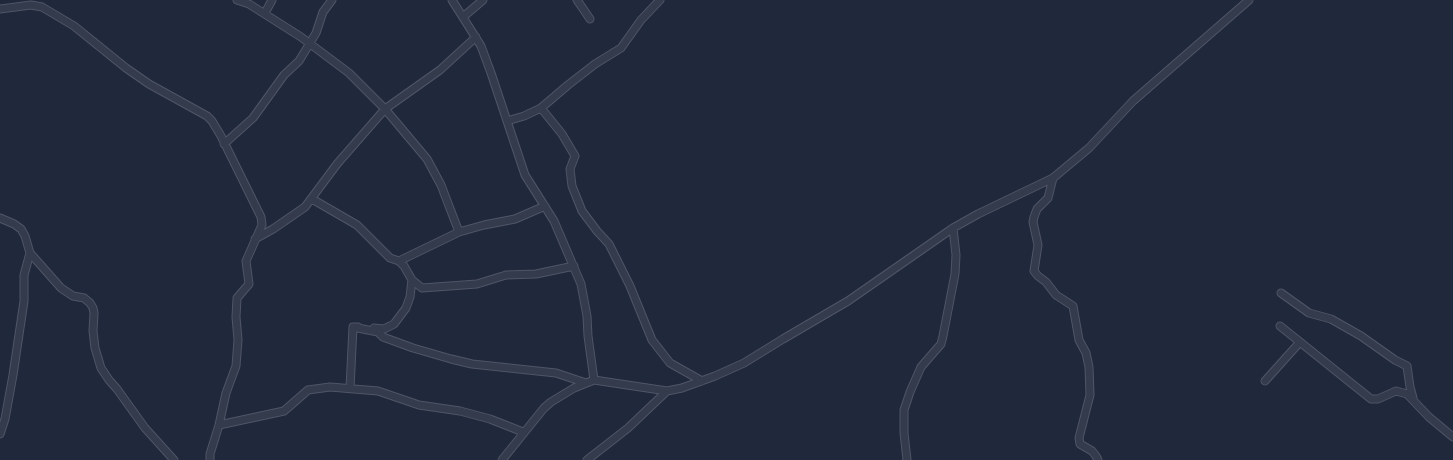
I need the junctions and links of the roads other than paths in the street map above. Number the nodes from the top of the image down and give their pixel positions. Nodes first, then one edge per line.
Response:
1 (237, 0) edge
2 (272, 0) edge
3 (332, 0) edge
4 (452, 0) edge
5 (483, 0) edge
6 (577, 0) edge
7 (660, 0) edge
8 (1249, 0) edge
9 (0, 9) edge
10 (264, 14) junction
11 (463, 16) junction
12 (590, 18) dead end
13 (476, 36) junction
14 (309, 44) junction
15 (541, 108) junction
16 (385, 109) junction
17 (507, 121) junction
18 (224, 144) junction
19 (1053, 178) junction
20 (312, 199) junction
21 (545, 206) junction
22 (0, 218) edge
23 (953, 228) junction
24 (459, 232) junction
25 (255, 239) junction
26 (30, 253) junction
27 (400, 261) junction
28 (574, 266) junction
29 (412, 280) junction
30 (1281, 293) dead end
31 (1280, 326) dead end
32 (353, 327) junction
33 (1300, 342) junction
34 (594, 380) junction
35 (1266, 380) dead end
36 (702, 381) junction
37 (586, 382) junction
38 (350, 388) junction
39 (666, 390) junction
40 (1413, 400) junction
41 (219, 425) junction
42 (523, 432) junction
43 (0, 434) edge
44 (1453, 436) edge
45 (174, 460) edge
46 (210, 460) edge
47 (502, 460) edge
48 (587, 460) edge
49 (907, 460) edge
50 (1098, 460) edge

1 - 10 street
2 - 10 street
3 - 14 street
4 - 11 street
5 - 11 street
6 - 12 street
7 - 15 street
8 - 19 street
9 - 18 street
10 - 14 street
11 - 13 street
13 - 16 street
13 - 17 street
14 - 16 street
14 - 18 street
15 - 17 street
15 - 36 street
16 - 20 street
16 - 24 street
17 - 21 street
18 - 25 street
19 - 23 street
19 - 50 street
20 - 25 street
20 - 27 street
21 - 24 street
21 - 28 street
22 - 26 street
23 - 36 street
23 - 49 street
24 - 27 street
25 - 41 street
26 - 43 street
26 - 45 street
27 - 29 street
28 - 29 street
28 - 34 street
29 - 32 street
30 - 40 street
31 - 33 street
32 - 37 street
32 - 38 street
33 - 35 street
33 - 40 street
34 - 37 street
34 - 39 street
36 - 39 street
37 - 42 street
38 - 41 street
38 - 42 street
39 - 48 street
40 - 44 street
41 - 46 street
42 - 47 street

